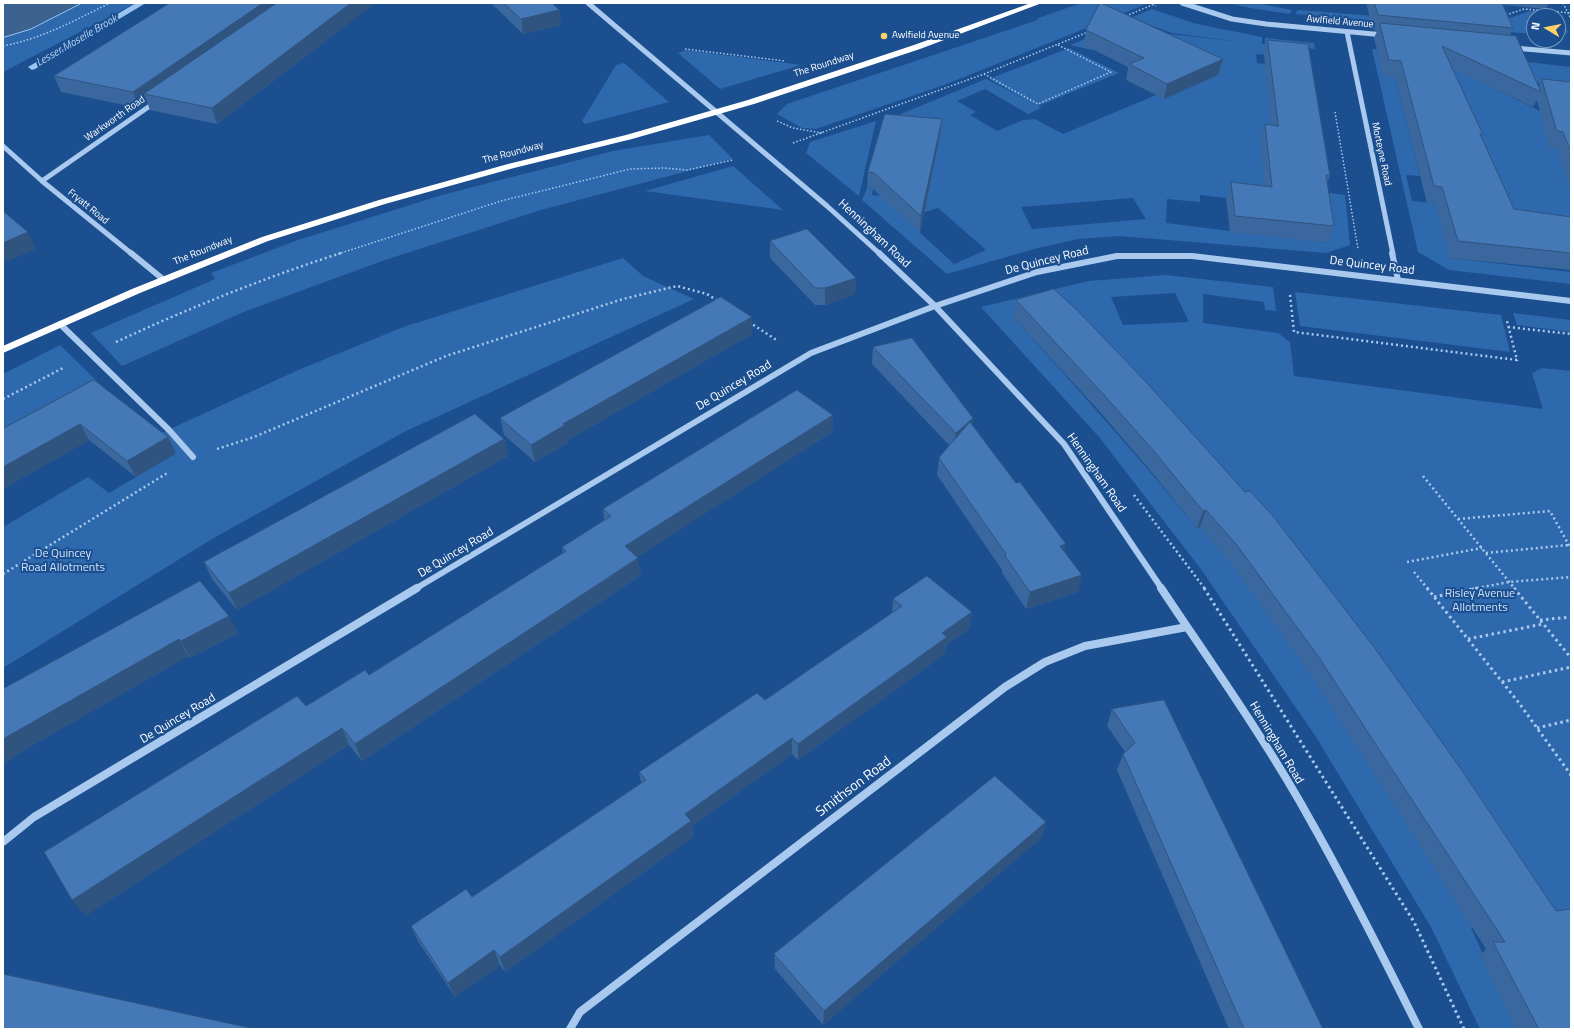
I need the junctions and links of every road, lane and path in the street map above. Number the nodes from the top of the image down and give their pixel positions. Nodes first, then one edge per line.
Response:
1 (110, 3) edge
2 (588, 3) edge
3 (1038, 3) edge
4 (1149, 3) edge
5 (1157, 3) edge
6 (1182, 3) edge
7 (1563, 3) edge
8 (1153, 5) junction
9 (1158, 7) dead end
10 (1124, 17) edge
11 (1571, 18) edge
12 (1094, 30) edge
13 (1347, 32) junction
14 (1386, 36) edge
15 (1058, 45) junction
16 (3, 46) edge
17 (1510, 47) edge
18 (1571, 53) edge
19 (654, 59) junction
20 (787, 61) dead end
21 (984, 74) junction
22 (159, 99) edge
23 (1334, 110) dead end
24 (716, 112) junction
25 (773, 118) dead end
26 (823, 133) junction
27 (788, 145) dead end
28 (3, 146) edge
29 (734, 160) dead end
30 (42, 181) junction
31 (1352, 251) dead end
32 (164, 280) junction
33 (1398, 280) junction
34 (1289, 289) dead end
35 (1571, 301) edge
36 (720, 302) edge
37 (936, 306) junction
38 (1505, 315) dead end
39 (746, 320) edge
40 (60, 324) junction
41 (1508, 327) junction
42 (1571, 334) edge
43 (3, 350) edge
44 (89, 354) junction
45 (804, 358) junction
46 (3, 399) edge
47 (193, 457) junction
48 (1423, 476) dead end
49 (1130, 490) dead end
50 (1458, 519) junction
51 (1569, 545) junction
52 (1482, 548) junction
53 (1571, 549) edge
54 (1486, 553) junction
55 (1407, 562) dead end
56 (1414, 572) dead end
57 (3, 574) edge
58 (1571, 577) edge
59 (1509, 582) junction
60 (1434, 597) junction
61 (1571, 618) edge
62 (1540, 620) junction
63 (1543, 624) junction
64 (1187, 628) junction
65 (1468, 639) junction
66 (1571, 658) edge
67 (1571, 667) edge
68 (1502, 682) junction
69 (1571, 720) edge
70 (1537, 728) junction
71 (1571, 775) edge
72 (3, 842) edge
73 (570, 1029) edge
74 (1419, 1029) edge
75 (1464, 1029) edge

1 - 16 path
2 - 19 street, Henningham Road
3 - 24 highway, The Roundway
4 - 8 path
5 - 8 path
6 - 13 street, Awlfield Avenue
7 - 11 path
8 - 9 path
8 - 10 path
12 - 15 path
13 - 14 street, Awlfield Avenue
13 - 33 street, Morteyne Road
15 - 21 path
15 - 21 path
17 - 18 street
19 - 20 path
19 - 24 street, Henningham Road
21 - 26 path
22 - 30 street, Warkworth Road
23 - 31 path
24 - 32 highway, The Roundway
24 - 37 street, Henningham Road
25 - 26 path
26 - 27 path
28 - 30 street, Fryatt Road
29 - 44 path
30 - 32 street, Fryatt Road
32 - 40 highway, The Roundway
33 - 35 street, De Quincey Road
33 - 37 street, De Quincey Road
34 - 41 path
36 - 47 path
37 - 45 street, De Quincey Road
37 - 64 street, Henningham Road
38 - 41 path
39 - 45 path
40 - 43 highway, The Roundway
40 - 44 street
41 - 42 path
44 - 46 path
44 - 47 street
45 - 72 street, De Quincey Road
47 - 57 path
48 - 50 path
49 - 75 path
50 - 51 path
50 - 52 path
51 - 53 path
51 - 54 path
52 - 54 path
52 - 55 path
54 - 59 path
56 - 60 path
58 - 59 path
59 - 60 path
59 - 62 path
60 - 65 path
61 - 62 path
62 - 63 path
63 - 65 path
63 - 66 path
64 - 73 street, Smithson Road
64 - 74 street, Henningham Road
65 - 68 path
67 - 68 path
68 - 70 path
69 - 70 path
70 - 71 path

